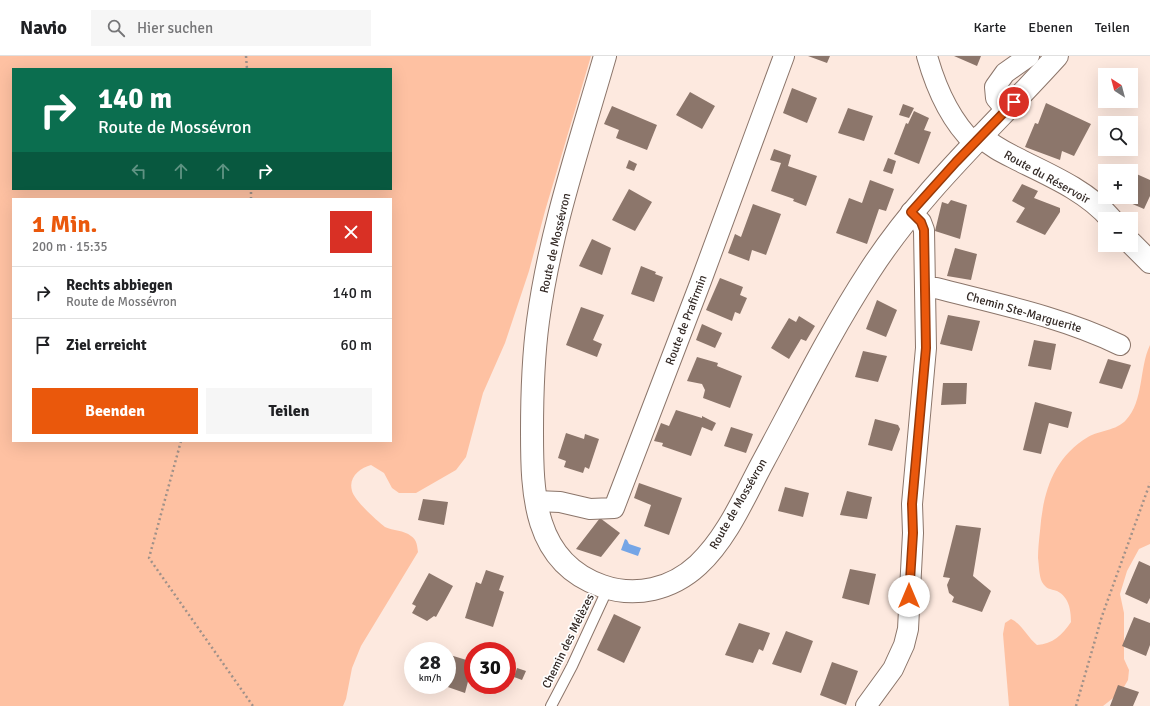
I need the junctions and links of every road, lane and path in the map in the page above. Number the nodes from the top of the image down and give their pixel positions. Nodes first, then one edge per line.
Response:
1 (246, 56) edge
2 (605, 56) edge
3 (784, 56) edge
4 (927, 56) edge
5 (1029, 56) edge
6 (1057, 56) edge
7 (247, 68) edge
8 (1006, 110) junction
9 (978, 140) junction
10 (911, 212) junction
11 (1104, 212) edge
12 (1138, 250) edge
13 (1150, 262) edge
14 (925, 287) junction
15 (1120, 345) dead end
16 (181, 442) edge
17 (1150, 483) edge
18 (536, 501) junction
19 (608, 588) junction
20 (252, 706) edge
21 (551, 706) edge
22 (866, 706) edge
23 (1076, 706) edge

1 - 7 path
2 - 18 street, Route de Mossévron
3 - 18 street, Route de Prafirmin
4 - 9 street
5 - 8 street
6 - 8 street, Route de Mossévron
8 - 9 street, Route de Mossévron
9 - 10 street, Route de Mossévron
9 - 11 street, Route du Réservoir
10 - 14 street
10 - 19 street, Route de Mossévron
12 - 13 street
14 - 15 street, Chemin Ste-Marguerite
14 - 22 street
16 - 20 path
17 - 23 path
18 - 19 street, Route de Mossévron
19 - 21 lane, Chemin des Mélèzes

